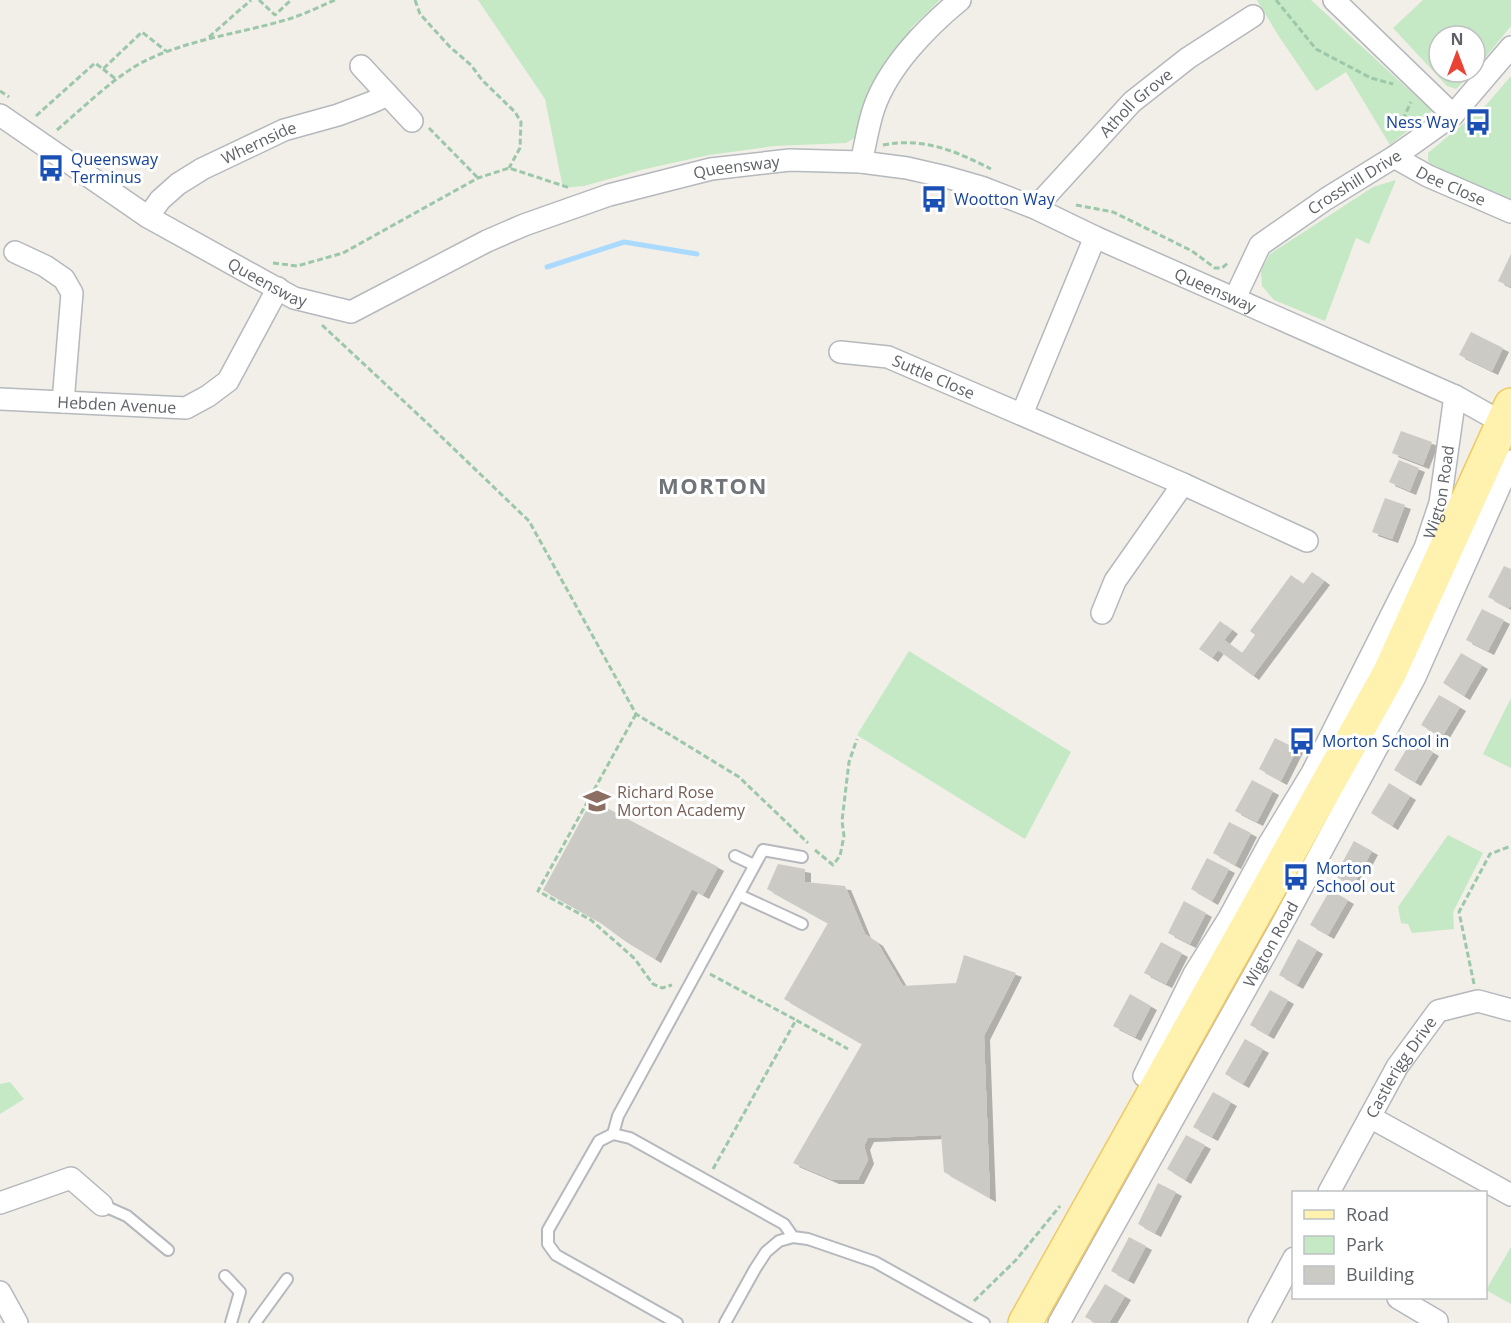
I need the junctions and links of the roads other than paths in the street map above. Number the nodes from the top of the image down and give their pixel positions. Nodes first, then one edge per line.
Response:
1 (960, 0) edge
2 (1334, 0) edge
3 (1252, 16) dead end
4 (1511, 47) edge
5 (361, 66) dead end
6 (388, 95) junction
7 (0, 115) edge
8 (1453, 115) junction
9 (419, 123) road end
10 (1394, 157) junction
11 (861, 162) junction
12 (1035, 208) junction
13 (1511, 212) edge
14 (148, 217) junction
15 (1095, 237) junction
16 (15, 252) dead end
17 (278, 288) junction
18 (1234, 298) junction
19 (840, 352) dead end
20 (1455, 396) junction
21 (0, 399) edge
22 (63, 402) junction
23 (1022, 414) junction
24 (1507, 414) edge
25 (1511, 461) edge
26 (1183, 484) junction
27 (1307, 541) dead end
28 (1102, 613) dead end
29 (735, 856) dead end
30 (802, 857) dead end
31 (754, 865) junction
32 (739, 895) junction
33 (802, 924) dead end
34 (1511, 1010) edge
35 (1160, 1083) junction
36 (1370, 1117) junction
37 (613, 1134) junction
38 (1330, 1191) edge
39 (1511, 1195) edge
40 (0, 1203) edge
41 (102, 1205) joint
42 (793, 1237) junction
43 (168, 1250) dead end
44 (1292, 1260) edge
45 (225, 1276) dead end
46 (287, 1279) dead end
47 (0, 1292) edge
48 (1400, 1299) edge
49 (17, 1323) edge
50 (231, 1323) edge
51 (255, 1323) edge
52 (677, 1323) edge
53 (725, 1323) edge
54 (984, 1323) edge
55 (1025, 1323) edge
56 (1059, 1323) edge
57 (1258, 1323) edge
58 (1436, 1323) edge

1 - 11 street
2 - 8 street
3 - 12 street, Atholl Grove
4 - 8 street, Crosshill Drive
5 - 6 street
6 - 9 street
6 - 14 street, Whernside
7 - 14 street, Queensway
8 - 10 street, Crosshill Drive
10 - 13 street, Dee Close
10 - 18 street, Crosshill Drive
11 - 12 street, Queensway
11 - 17 street, Queensway
12 - 15 street, Queensway
14 - 17 street, Queensway
15 - 18 street, Queensway
15 - 23 street
16 - 22 street
17 - 22 street, Hebden Avenue
18 - 20 street, Queensway
19 - 23 street, Suttle Close
20 - 24 street, Queensway
20 - 35 street, Wigton Road
21 - 22 street, Hebden Avenue
23 - 26 street, Suttle Close
24 - 35 main road, Wigton Road
25 - 56 street, Wigton Road
26 - 27 street, Suttle Close
26 - 28 street
29 - 31 lane
30 - 31 lane
31 - 32 lane
32 - 33 lane
32 - 37 lane
34 - 36 street, Castlerigg Drive
35 - 55 main road, Wigton Road
36 - 38 street, Castlerigg Drive
36 - 39 street
37 - 42 lane
37 - 52 lane
40 - 41 street
41 - 43 lane
42 - 53 lane
42 - 54 lane
44 - 57 street
45 - 50 lane
46 - 51 lane
47 - 49 street
48 - 58 street

